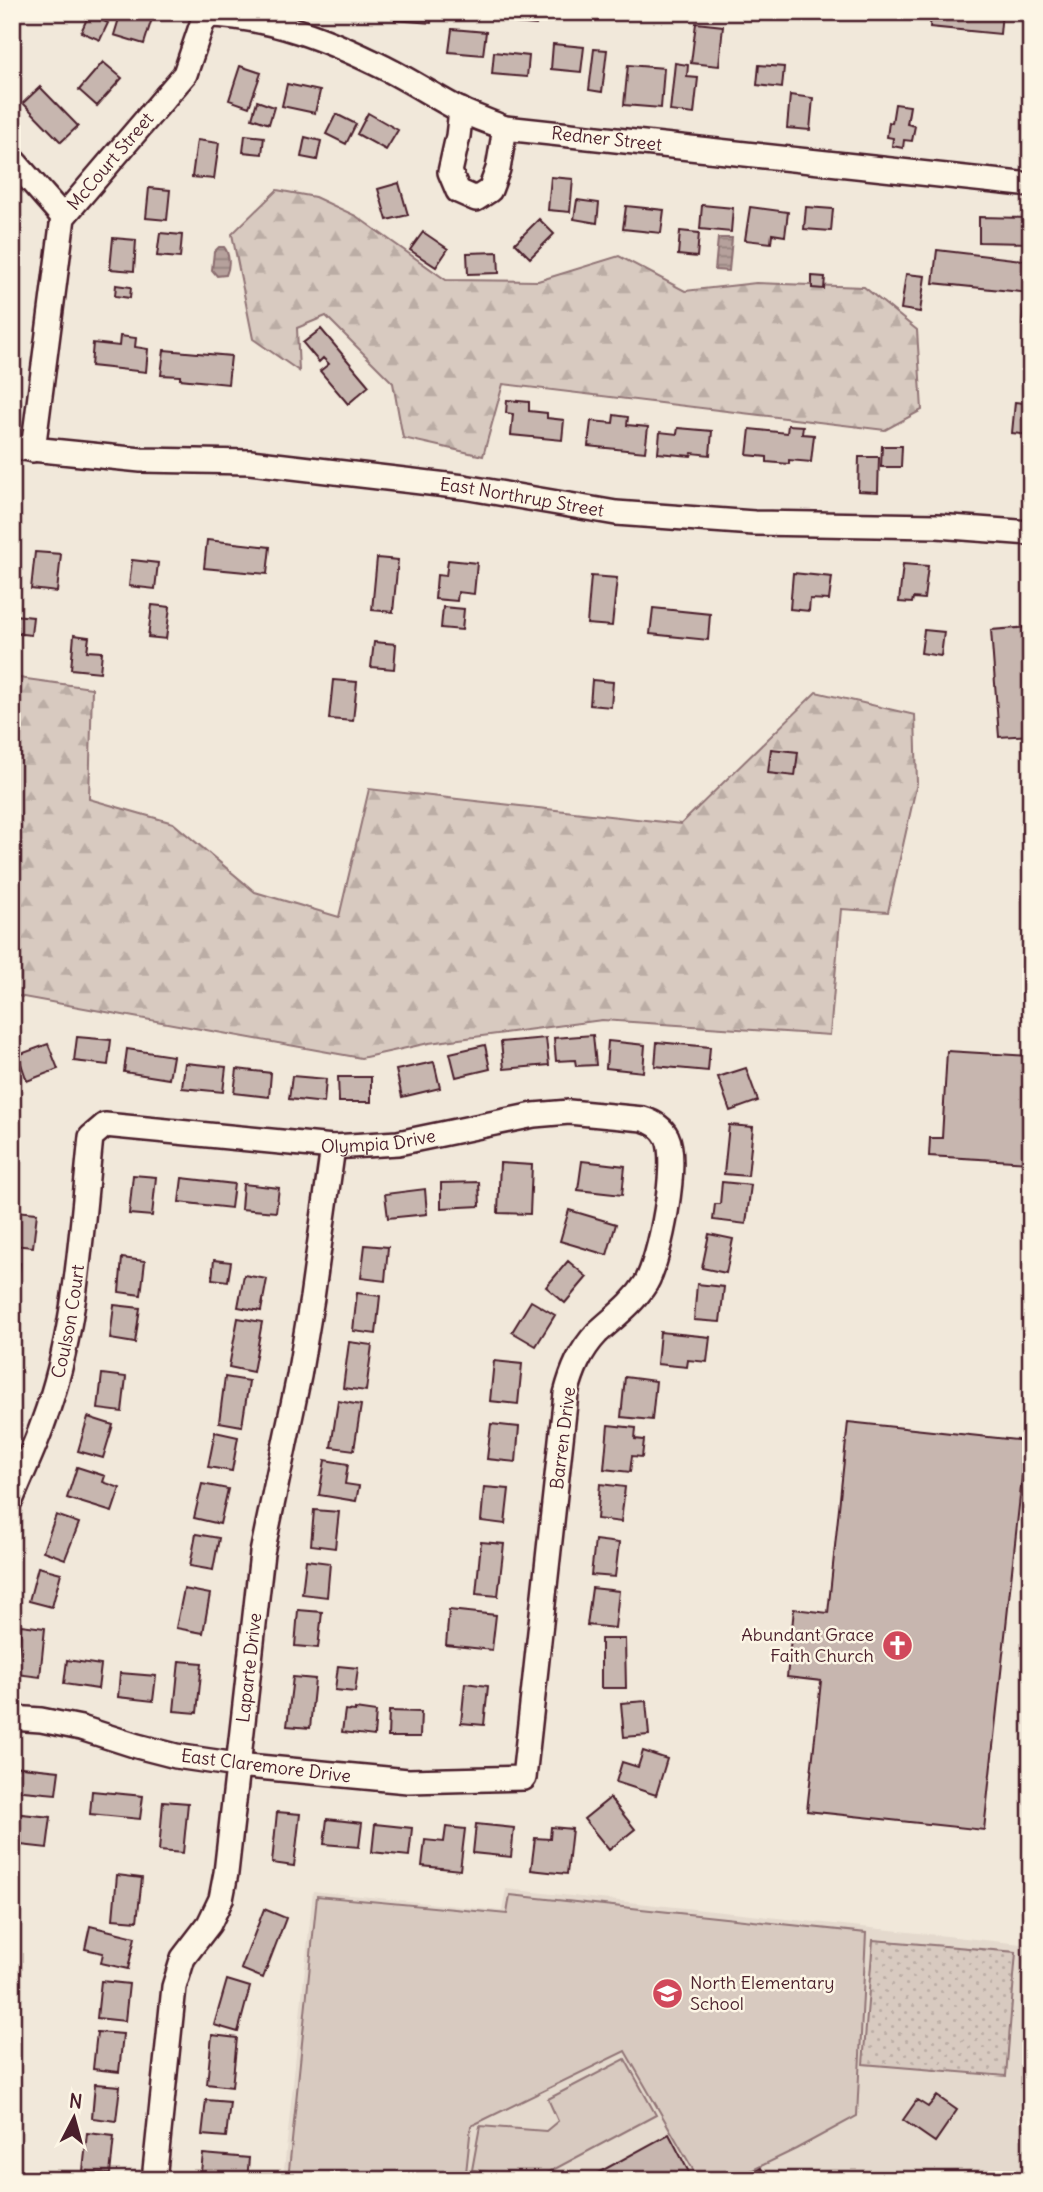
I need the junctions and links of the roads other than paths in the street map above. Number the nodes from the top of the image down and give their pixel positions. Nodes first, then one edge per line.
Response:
1 (206, 13) edge
2 (461, 110) junction
3 (505, 128) junction
4 (12, 159) edge
5 (1031, 185) edge
6 (63, 217) junction
7 (23, 448) edge
8 (1031, 533) edge
9 (663, 1130) joint
10 (91, 1136) joint
11 (333, 1147) junction
12 (12, 1498) edge
13 (12, 1718) edge
14 (237, 1765) junction
15 (524, 1778) joint
16 (154, 2180) edge

1 - 2 street, Redner Street
1 - 6 street, McCourt Street
2 - 3 street, Redner Street
2 - 3 street
3 - 5 street, Redner Street
4 - 6 street
6 - 7 street, McCourt Street
7 - 8 street, East Northrup Street
9 - 11 street, Olympia Drive
9 - 15 street, Barren Drive
10 - 11 street, Olympia Drive
10 - 12 street, Coulson Court
11 - 14 street, Laparte Drive
13 - 14 street, East Claremore Drive
14 - 15 street, East Claremore Drive
14 - 16 street, Laparte Drive

